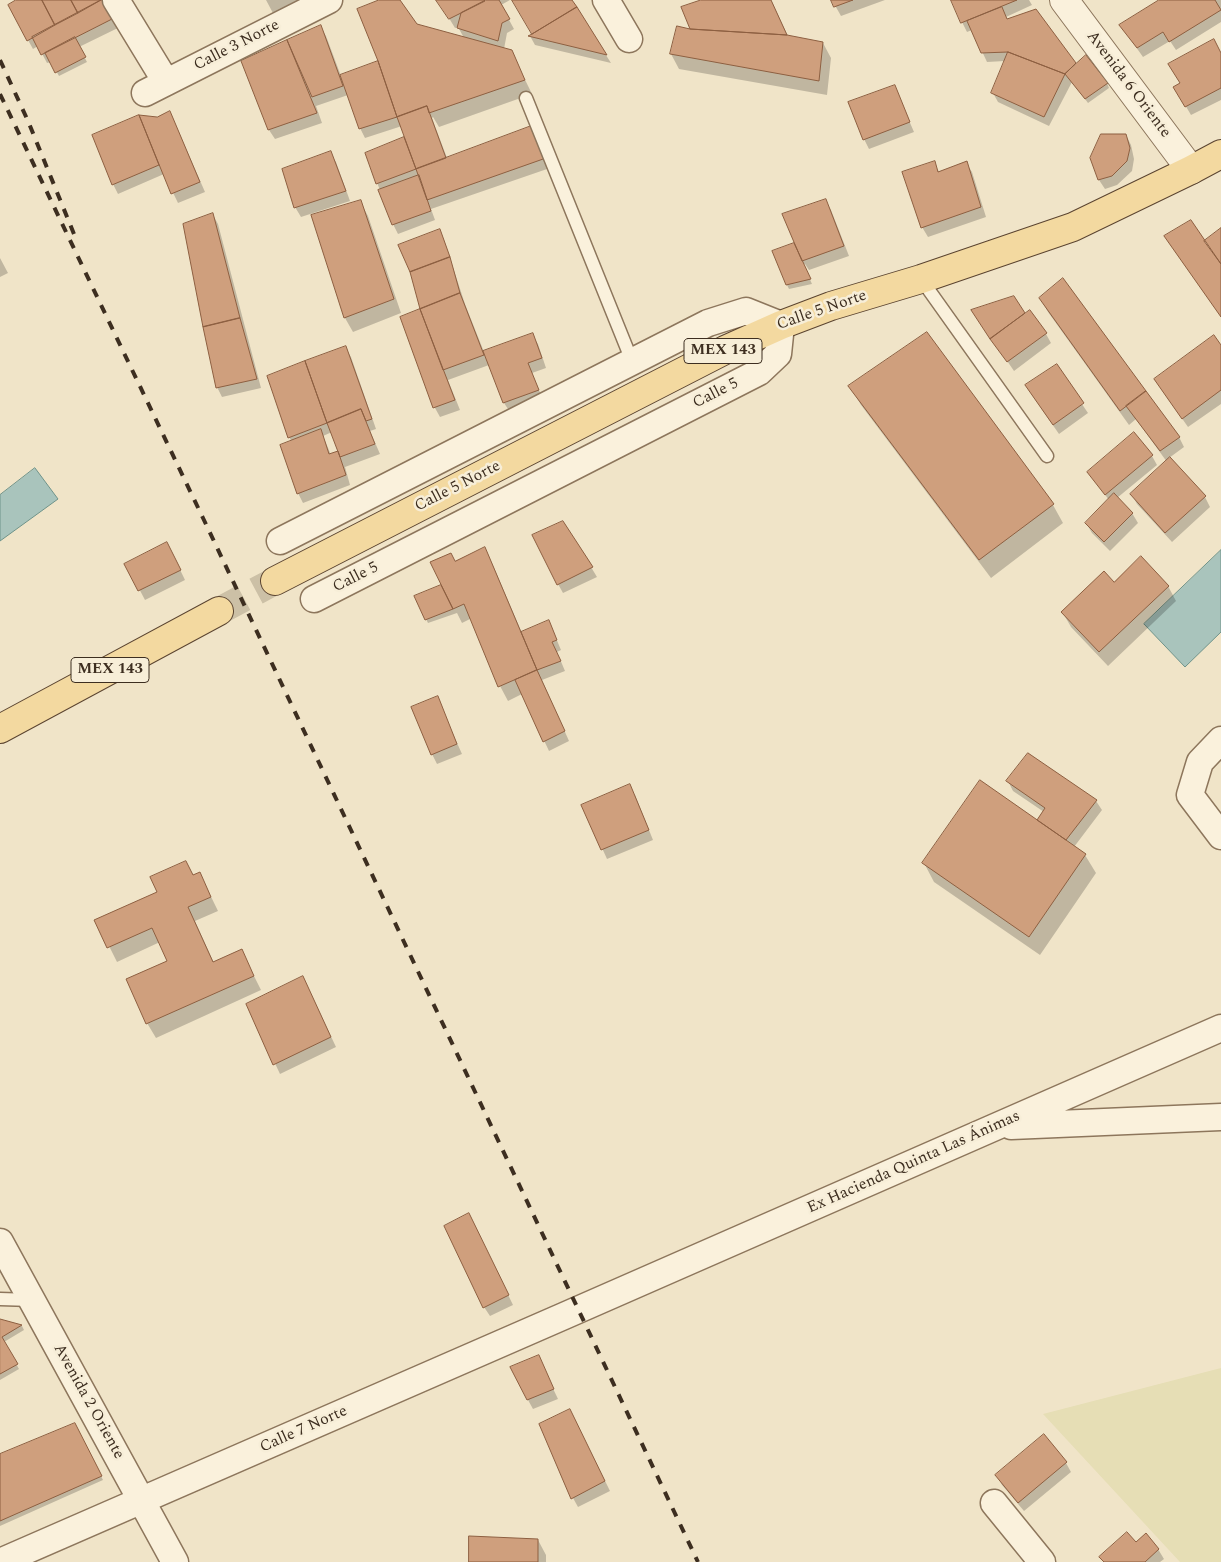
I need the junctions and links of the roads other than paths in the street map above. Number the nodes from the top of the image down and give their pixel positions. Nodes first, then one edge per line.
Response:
1 (116, 0) edge
2 (329, 0) edge
3 (606, 0) edge
4 (1064, 0) edge
5 (629, 39) dead end
6 (526, 98) dead end
7 (1221, 154) edge
8 (1191, 170) junction
9 (921, 279) junction
10 (781, 325) junction
11 (632, 361) junction
12 (1047, 456) dead end
13 (280, 541) dead end
14 (276, 581) tunnel mouth
15 (314, 599) dead end
16 (219, 611) tunnel mouth
17 (0, 729) edge
18 (1221, 740) edge
19 (1221, 836) edge
20 (1221, 1028) edge
21 (1221, 1117) edge
22 (996, 1127) junction
23 (0, 1242) edge
24 (607, 1297) joint
25 (0, 1299) edge
26 (32, 1300) junction
27 (142, 1500) junction
28 (994, 1504) dead end
29 (0, 1562) edge
30 (175, 1562) edge
31 (1042, 1562) edge

1 - 2 street, Calle 3 Norte
3 - 5 street
4 - 8 street, Avenida 6 Oriente
6 - 11 lane
7 - 8 main road, Calle 5 Norte / MEX 143
8 - 9 main road, Calle 5 Norte / MEX 143
9 - 10 main road, Calle 5 Norte / MEX 143
9 - 12 lane
10 - 11 street
10 - 14 main road, Calle 5 Norte / MEX 143
10 - 15 street, Calle 5
11 - 13 street
16 - 17 main road, MEX 143
18 - 19 street
20 - 22 street, Ex Hacienda Quinta Las Ánimas
21 - 22 street
22 - 24 street, Ex Hacienda Quinta Las Ánimas
23 - 26 street, Avenida 2 Oriente
24 - 27 street, Calle 7 Norte
25 - 26 lane
26 - 27 street, Avenida 2 Oriente
27 - 29 street, Calle 7 Norte
27 - 30 street, Avenida 2 Oriente
28 - 31 street

